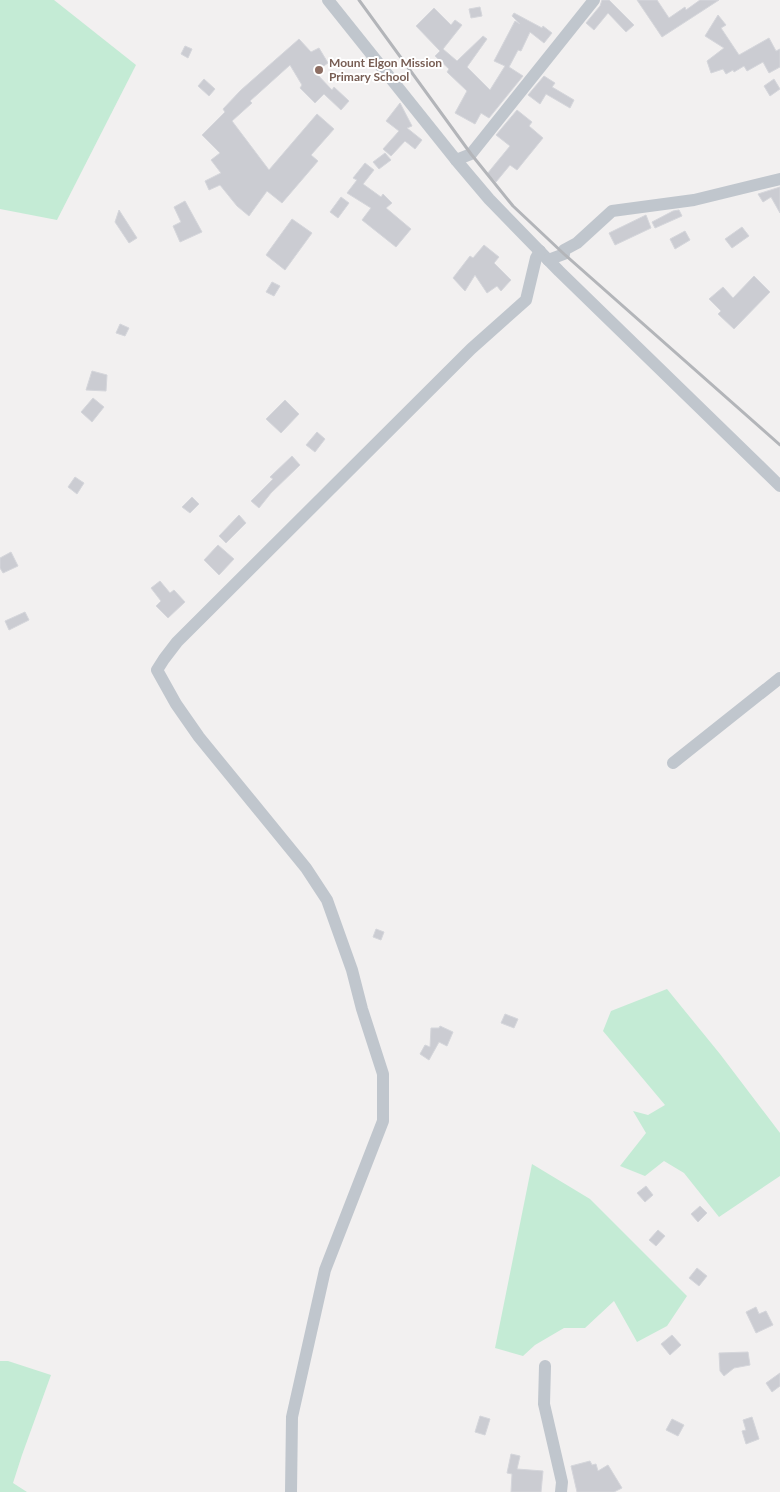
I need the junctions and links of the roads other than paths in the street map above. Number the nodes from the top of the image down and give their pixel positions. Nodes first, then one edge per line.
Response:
1 (328, 0) edge
2 (594, 0) edge
3 (456, 160) junction
4 (780, 179) edge
5 (544, 255) junction
6 (780, 486) edge
7 (780, 678) edge
8 (673, 763) dead end
9 (545, 1366) dead end
10 (291, 1492) edge
11 (561, 1492) edge

1 - 3 street
2 - 3 street
3 - 5 street
4 - 5 street
5 - 6 street
5 - 10 street
7 - 8 street
9 - 11 street

